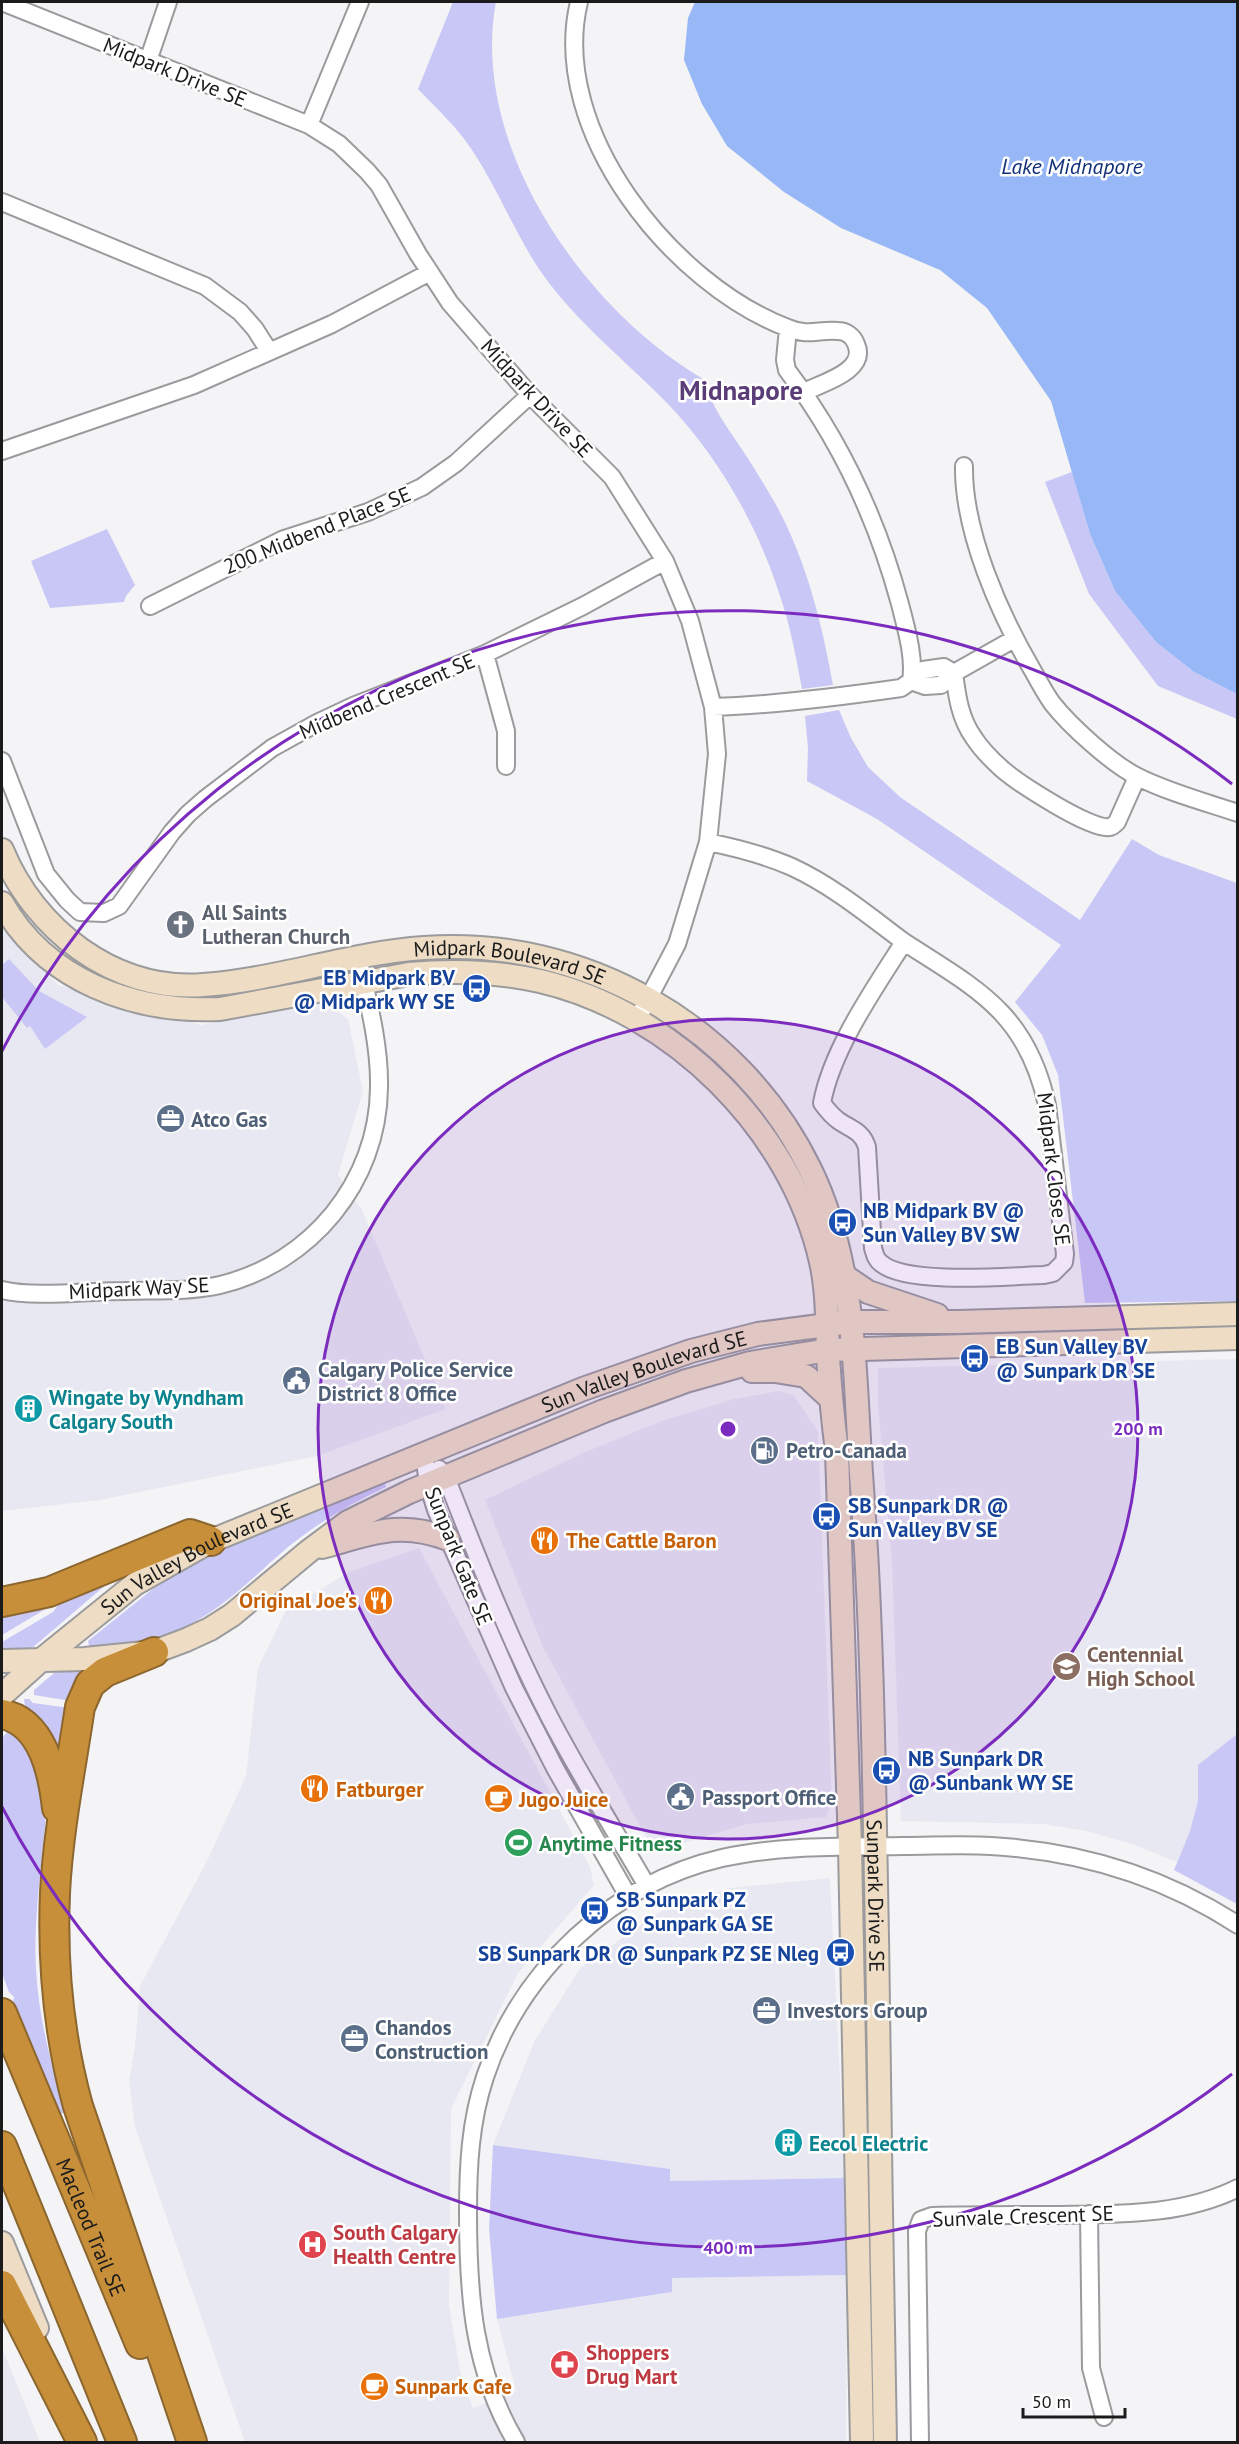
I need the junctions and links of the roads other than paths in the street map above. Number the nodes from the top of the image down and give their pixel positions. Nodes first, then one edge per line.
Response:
1 (2, 2) edge
2 (168, 2) edge
3 (360, 2) edge
4 (579, 2) edge
5 (148, 61) junction
6 (309, 125) junction
7 (2, 202) edge
8 (430, 273) junction
9 (788, 328) junction
10 (269, 351) junction
11 (804, 392) junction
12 (530, 395) junction
13 (2, 451) edge
14 (964, 466) dead end
15 (665, 561) junction
16 (150, 606) dead end
17 (1014, 639) junction
18 (485, 654) junction
19 (954, 673) junction
20 (911, 681) junction
21 (713, 707) junction
22 (2, 761) edge
23 (506, 766) dead end
24 (1137, 777) junction
25 (1238, 813) edge
26 (708, 842) junction
27 (2, 850) edge
28 (2, 903) edge
29 (904, 942) junction
30 (358, 958) junction
31 (364, 982) junction
32 (649, 998) junction
33 (637, 1020) junction
34 (846, 1277) junction
35 (2, 1290) edge
36 (1238, 1314) edge
37 (850, 1322) junction
38 (958, 1322) junction
39 (827, 1324) junction
40 (1238, 1338) edge
41 (852, 1349) junction
42 (828, 1350) junction
43 (723, 1371) junction
44 (831, 1399) junction
45 (424, 1454) junction
46 (437, 1480) junction
47 (448, 1539) junction
48 (211, 1541) junction
49 (309, 1551) junction
50 (2, 1602) edge
51 (154, 1652) junction
52 (41, 1659) junction
53 (2, 1661) edge
54 (2, 1695) edge
55 (2, 1714) edge
56 (850, 1847) junction
57 (875, 1847) junction
58 (60, 1849) junction
59 (647, 1886) junction
60 (628, 1896) junction
61 (1238, 1925) edge
62 (2, 2013) edge
63 (2, 2146) edge
64 (1238, 2188) edge
65 (2, 2195) edge
66 (1089, 2214) junction
67 (2, 2243) edge
68 (2, 2285) edge
69 (1104, 2417) dead end
70 (82, 2442) edge
71 (86, 2442) edge
72 (117, 2442) edge
73 (122, 2442) edge
74 (181, 2442) edge
75 (192, 2442) edge
76 (516, 2442) edge
77 (862, 2442) edge
78 (885, 2442) edge
79 (920, 2442) edge

1 - 5 street, Midpark Drive SE
2 - 5 street
3 - 6 street
4 - 9 street
5 - 6 street, Midpark Drive SE
6 - 8 street, Midpark Drive SE
7 - 10 street
8 - 10 street
8 - 12 street, Midpark Drive SE
9 - 11 street
9 - 11 street
10 - 13 street
11 - 20 street
12 - 15 street, Midpark Drive SE
12 - 16 street, 200 Midbend Place SE
14 - 17 street
15 - 18 street, Midbend Crescent SE
15 - 21 street, Midpark Drive SE
17 - 19 street
17 - 24 street
18 - 22 street, Midbend Crescent SE
18 - 23 street
19 - 20 street
19 - 24 street
20 - 21 street
21 - 26 street, Midpark Drive SE
24 - 25 street
26 - 29 street, Midpark Close SE
26 - 32 street, Midpark Drive SE
27 - 30 street, Midpark Boulevard SE
28 - 31 street, Midpark Boulevard SE
29 - 29 street, Midpark Close SE
30 - 31 street, Midpark Way SE
30 - 32 street, Midpark Boulevard SE
31 - 33 street, Midpark Boulevard SE
31 - 35 street, Midpark Way SE
32 - 33 street, Midpark Drive SE
32 - 34 street, Midpark Boulevard SE
33 - 39 street, Midpark Boulevard SE
34 - 37 street, Midpark Boulevard SE
34 - 38 street
36 - 38 street, Sun Valley Boulevard SE
37 - 38 street, Sun Valley Boulevard SE
37 - 39 street, Sun Valley Boulevard SE
37 - 41 street, Midpark Boulevard SE
39 - 42 street, Midpark Boulevard SE
39 - 45 street, Sun Valley Boulevard SE
40 - 41 street, Sun Valley Boulevard SE
41 - 42 street, Sun Valley Boulevard SE
41 - 57 street, Sunpark Drive SE
42 - 43 street, Sun Valley Boulevard SE
42 - 44 street, Sunpark Drive SE
43 - 44 street
43 - 46 street, Sun Valley Boulevard SE
44 - 56 street, Sunpark Drive SE
45 - 46 street, Sunpark Gate SE
45 - 48 street, Sun Valley Boulevard SE
46 - 47 street, Sunpark Gate SE
46 - 49 street, Sun Valley Boulevard SE
46 - 59 street, Sunpark Gate SE
47 - 49 street
47 - 60 street, Sunpark Gate SE
48 - 50 highway
48 - 52 street, Sun Valley Boulevard SE
49 - 51 street, Sun Valley Boulevard SE
51 - 52 street, Sun Valley Boulevard SE
51 - 58 highway
52 - 53 street, Sun Valley Boulevard SE
52 - 54 street, Sun Valley Boulevard SE
55 - 58 highway
56 - 57 street
56 - 59 street
56 - 77 street, Sunpark Drive SE
57 - 61 street
57 - 78 street, Sunpark Drive SE
58 - 75 highway
59 - 60 street
60 - 76 street
62 - 74 highway, Macleod Trail SE
63 - 73 highway
64 - 66 street, Sunvale Crescent SE
65 - 72 highway
66 - 69 street
66 - 79 street, Sunvale Crescent SE
67 - 71 street
68 - 70 highway

